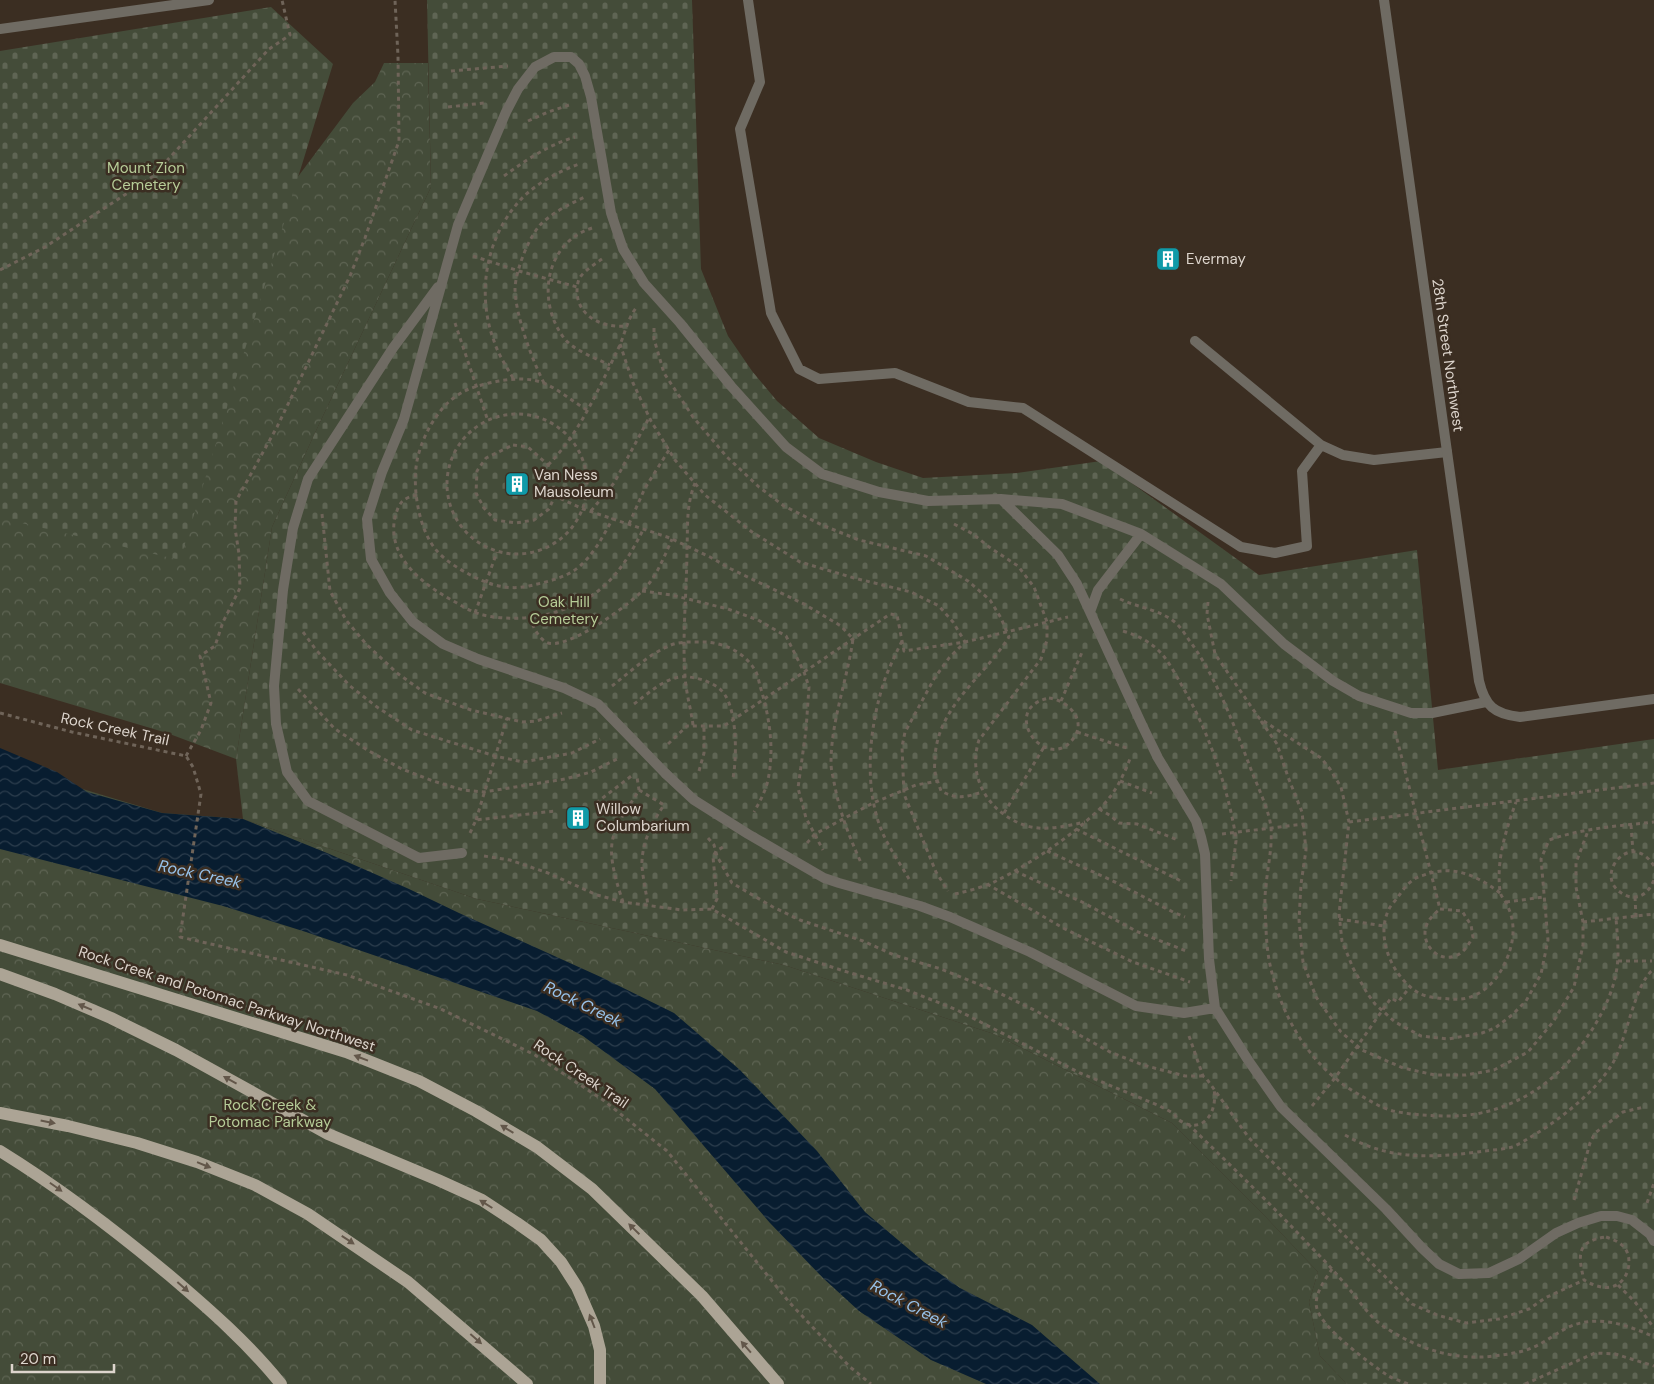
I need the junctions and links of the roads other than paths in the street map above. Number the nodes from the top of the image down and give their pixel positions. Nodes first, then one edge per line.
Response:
1 (209, 0) edge
2 (748, 0) edge
3 (1384, 0) edge
4 (0, 29) edge
5 (442, 283) junction
6 (1195, 341) dead end
7 (1321, 445) junction
8 (1447, 452) junction
9 (1001, 499) junction
10 (1140, 534) junction
11 (1090, 612) junction
12 (1654, 699) edge
13 (1490, 705) junction
14 (462, 853) road end
15 (0, 945) edge
16 (0, 974) edge
17 (1215, 1008) junction
18 (0, 1113) edge
19 (0, 1151) edge
20 (1654, 1241) edge
21 (281, 1384) edge
22 (527, 1384) edge
23 (600, 1384) edge
24 (778, 1384) edge

1 - 4 street
2 - 7 street
3 - 8 street, 28th Street Northwest
5 - 9 street
5 - 14 street
5 - 17 street, bridge
6 - 7 street
7 - 8 street
8 - 13 street, 28th Street Northwest
9 - 10 street
9 - 11 street
10 - 11 street
10 - 13 street
11 - 17 street
12 - 13 street
24 -> 15 main road, Rock Creek and Potomac Parkway Northwest
23 -> 16 main road
17 - 20 street
18 -> 22 main road
19 -> 21 main road

